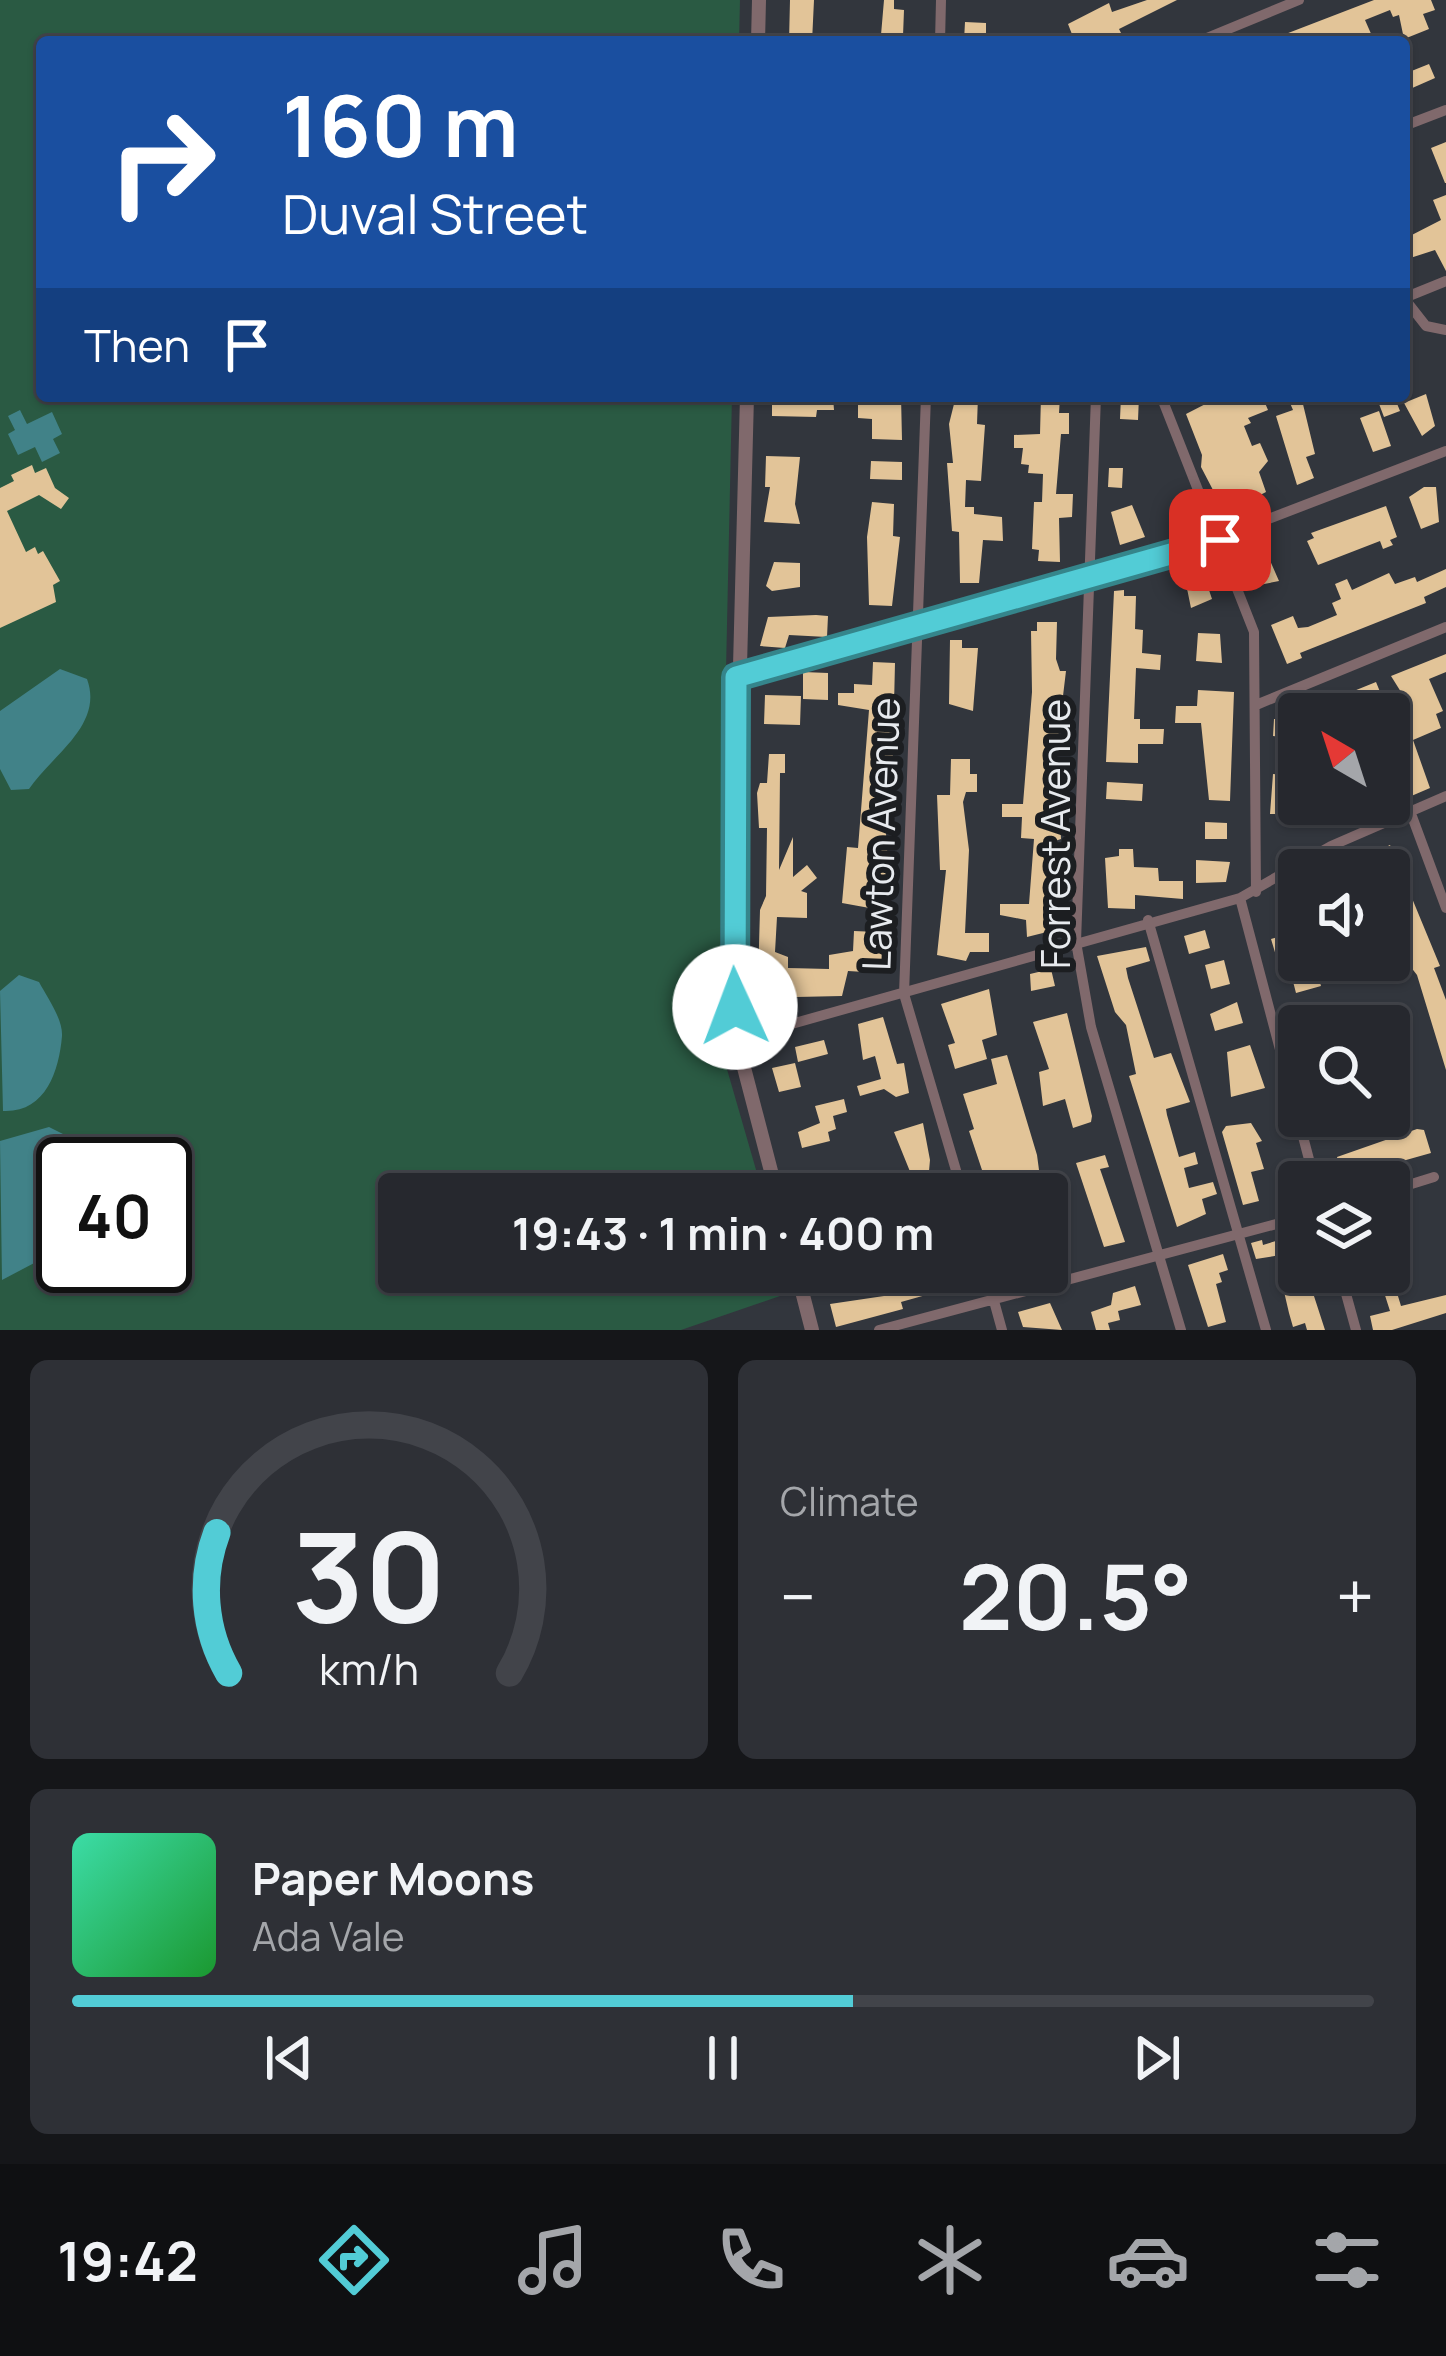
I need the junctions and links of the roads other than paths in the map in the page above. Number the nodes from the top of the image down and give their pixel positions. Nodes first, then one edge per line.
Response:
1 (759, 0) edge
2 (941, 0) edge
3 (1299, 0) edge
4 (758, 36) edge
5 (940, 36) edge
6 (1212, 36) edge
7 (1446, 110) edge
8 (1410, 124) edge
9 (1446, 281) edge
10 (1410, 296) edge
11 (1410, 306) edge
12 (1446, 330) edge
13 (747, 402) edge
14 (926, 402) edge
15 (1096, 402) edge
16 (1167, 402) edge
17 (1446, 451) edge
18 (1220, 540) junction
19 (1089, 579) junction
20 (918, 626) junction
21 (1446, 627) edge
22 (736, 677) junction
23 (1256, 705) junction
24 (1446, 796) edge
25 (1410, 811) joint
26 (1378, 825) edge
27 (1256, 892) junction
28 (1240, 898) junction
29 (1446, 908) edge
30 (1148, 920) junction
31 (1076, 942) junction
32 (904, 994) junction
33 (738, 1039) junction
34 (1309, 1161) edge
35 (772, 1173) edge
36 (957, 1173) edge
37 (1433, 1177) dead end
38 (1410, 1184) edge
39 (1278, 1224) edge
40 (1239, 1236) junction
41 (1161, 1258) junction
42 (802, 1293) edge
43 (992, 1293) edge
44 (1346, 1293) edge
45 (994, 1300) junction
46 (812, 1330) edge
47 (879, 1330) edge
48 (1002, 1330) edge
49 (1181, 1330) edge
50 (1266, 1330) edge
51 (1356, 1330) edge

1 - 4 street
2 - 5 street
3 - 6 street
7 - 8 street
9 - 10 street
11 - 12 street
13 - 22 street
14 - 20 street, Lawton Avenue
15 - 19 street, Forrest Avenue
16 - 18 street
17 - 18 street
18 - 19 street
18 - 23 street
19 - 20 street
19 - 31 street, Forrest Avenue
20 - 22 street
20 - 32 street, Lawton Avenue
21 - 23 street
22 - 33 street
23 - 27 street
24 - 25 street
25 - 29 street
26 - 27 street
27 - 28 street
28 - 30 street
28 - 34 street
30 - 31 street
30 - 40 street
31 - 32 street
31 - 41 street, Forrest Avenue
32 - 33 street
32 - 36 street, Lawton Avenue
33 - 35 street
37 - 38 street
39 - 40 street
40 - 41 street
40 - 50 street
41 - 45 street
41 - 49 street, Forrest Avenue
42 - 46 street
43 - 45 street
44 - 51 street
45 - 47 street
45 - 48 street

